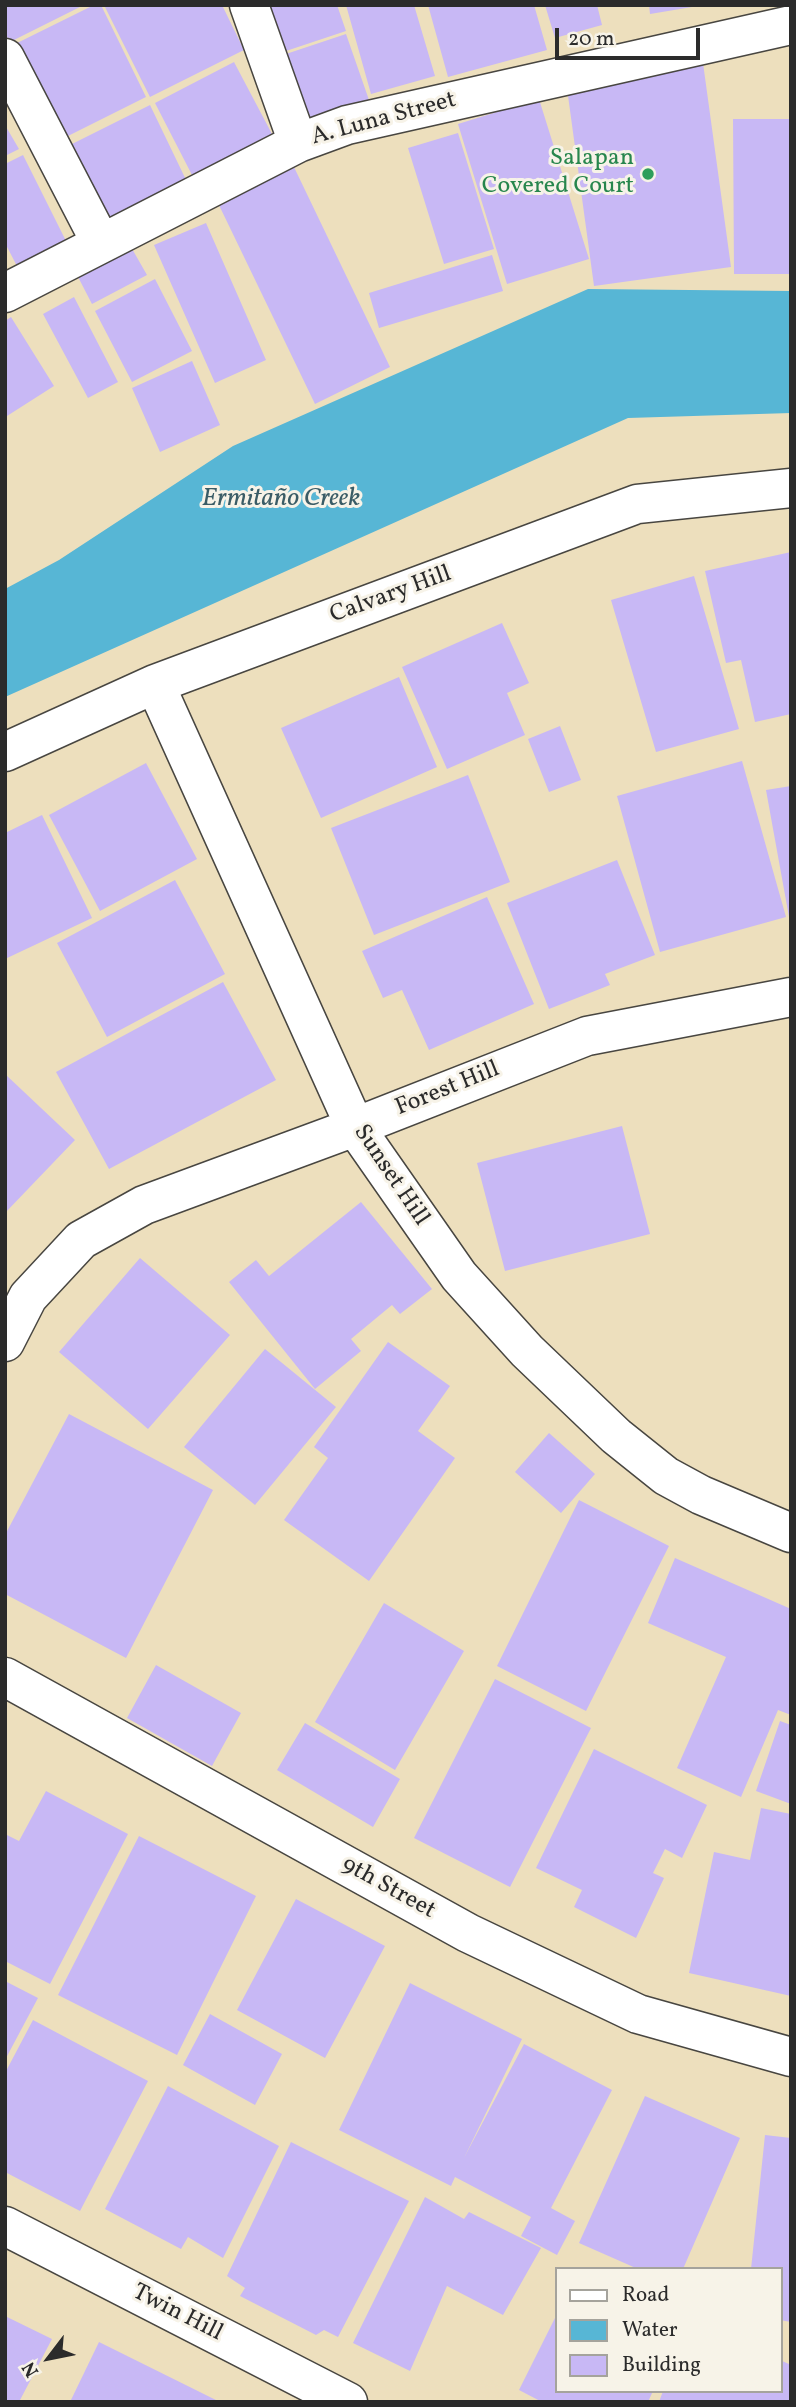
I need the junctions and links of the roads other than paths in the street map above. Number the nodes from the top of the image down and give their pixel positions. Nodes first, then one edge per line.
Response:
1 (249, 5) edge
2 (786, 18) edge
3 (5, 58) edge
4 (298, 143) junction
5 (101, 243) junction
6 (5, 293) edge
7 (791, 488) edge
8 (155, 684) junction
9 (5, 752) edge
10 (791, 997) edge
11 (355, 1127) junction
12 (5, 1342) edge
13 (791, 1533) edge
14 (5, 1677) edge
15 (791, 2057) edge
16 (5, 2226) edge
17 (348, 2402) edge

1 - 4 street
2 - 4 street, A. Luna Street
3 - 5 street
4 - 5 street, A. Luna Street
5 - 6 street, A. Luna Street
7 - 8 street, Calvary Hill
8 - 9 street, Calvary Hill
8 - 11 street, Sunset Hill
10 - 11 street, Forest Hill
11 - 12 street, Forest Hill
11 - 13 street, Sunset Hill
14 - 15 street, 9th Street
16 - 17 street, Twin Hill

